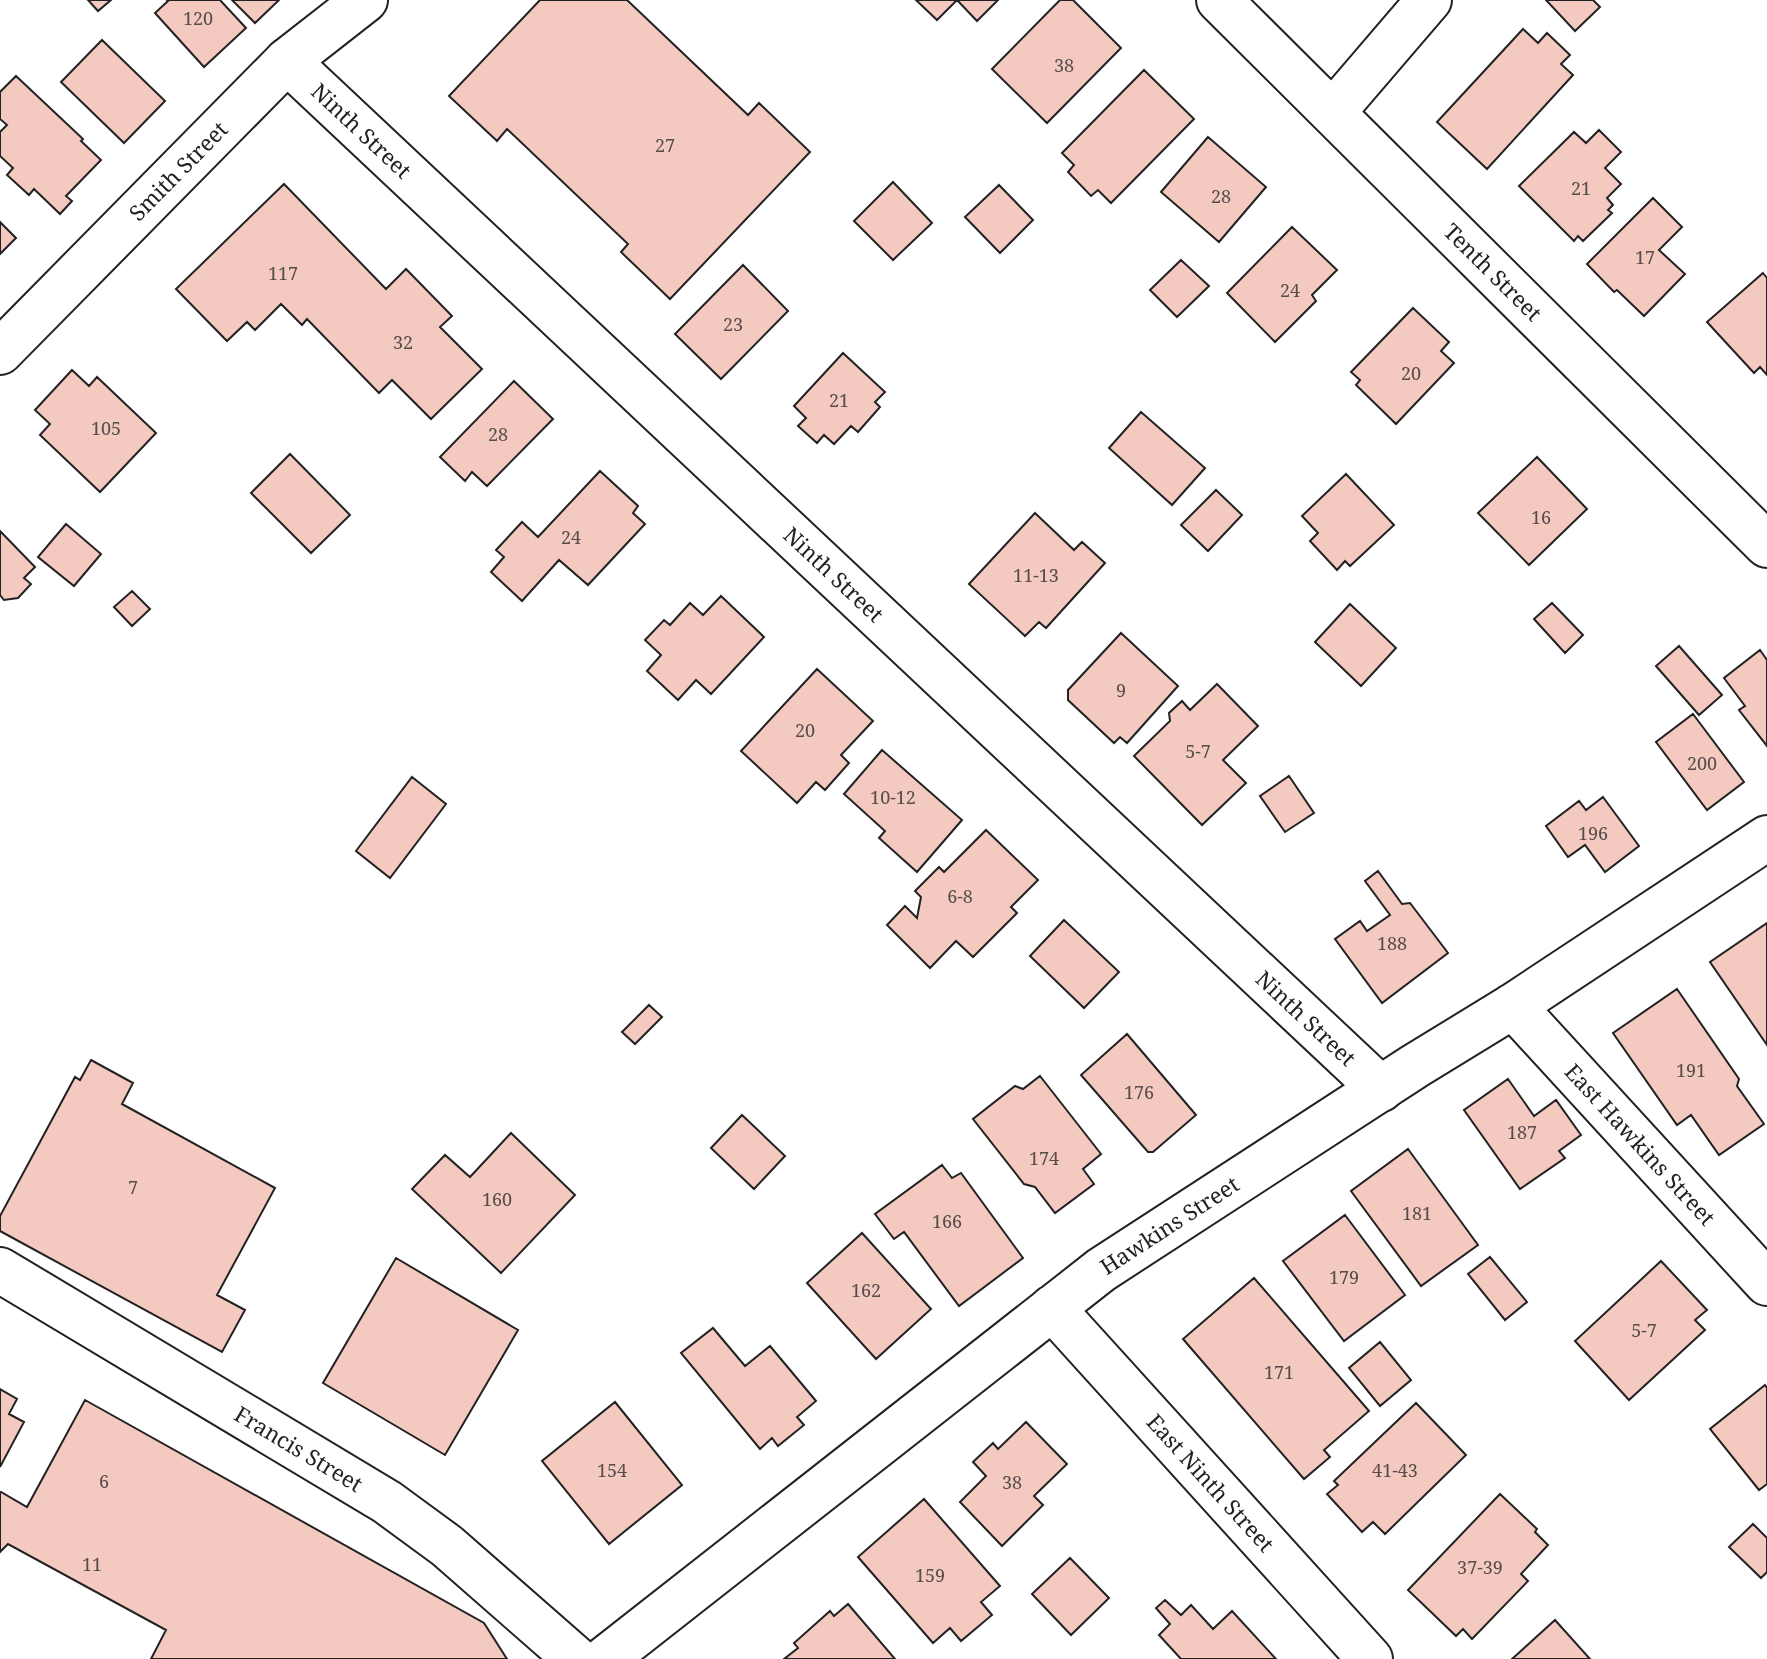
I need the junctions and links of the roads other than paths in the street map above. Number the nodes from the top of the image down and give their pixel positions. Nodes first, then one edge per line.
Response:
1 (365, 0) edge
2 (1219, 0) edge
3 (1429, 0) edge
4 (287, 61) junction
5 (1333, 112) junction
6 (0, 352) edge
7 (1767, 545) edge
8 (1767, 838) edge
9 (1513, 1006) junction
10 (1381, 1089) junction
11 (0, 1270) edge
12 (1767, 1283) edge
13 (1052, 1308) junction
14 (576, 1659) edge
15 (605, 1659) edge
16 (1370, 1659) edge

1 - 4 street, Smith Street
2 - 5 street, Tenth Street
3 - 5 street
4 - 6 street, Smith Street
4 - 10 street, Ninth Street
5 - 7 street, Tenth Street
8 - 9 street, Hawkins Street
9 - 10 street, Hawkins Street
9 - 12 street, East Hawkins Street
10 - 13 street, Hawkins Street
11 - 14 street, Francis Street
13 - 15 street, Hawkins Street
13 - 16 street, East Ninth Street

